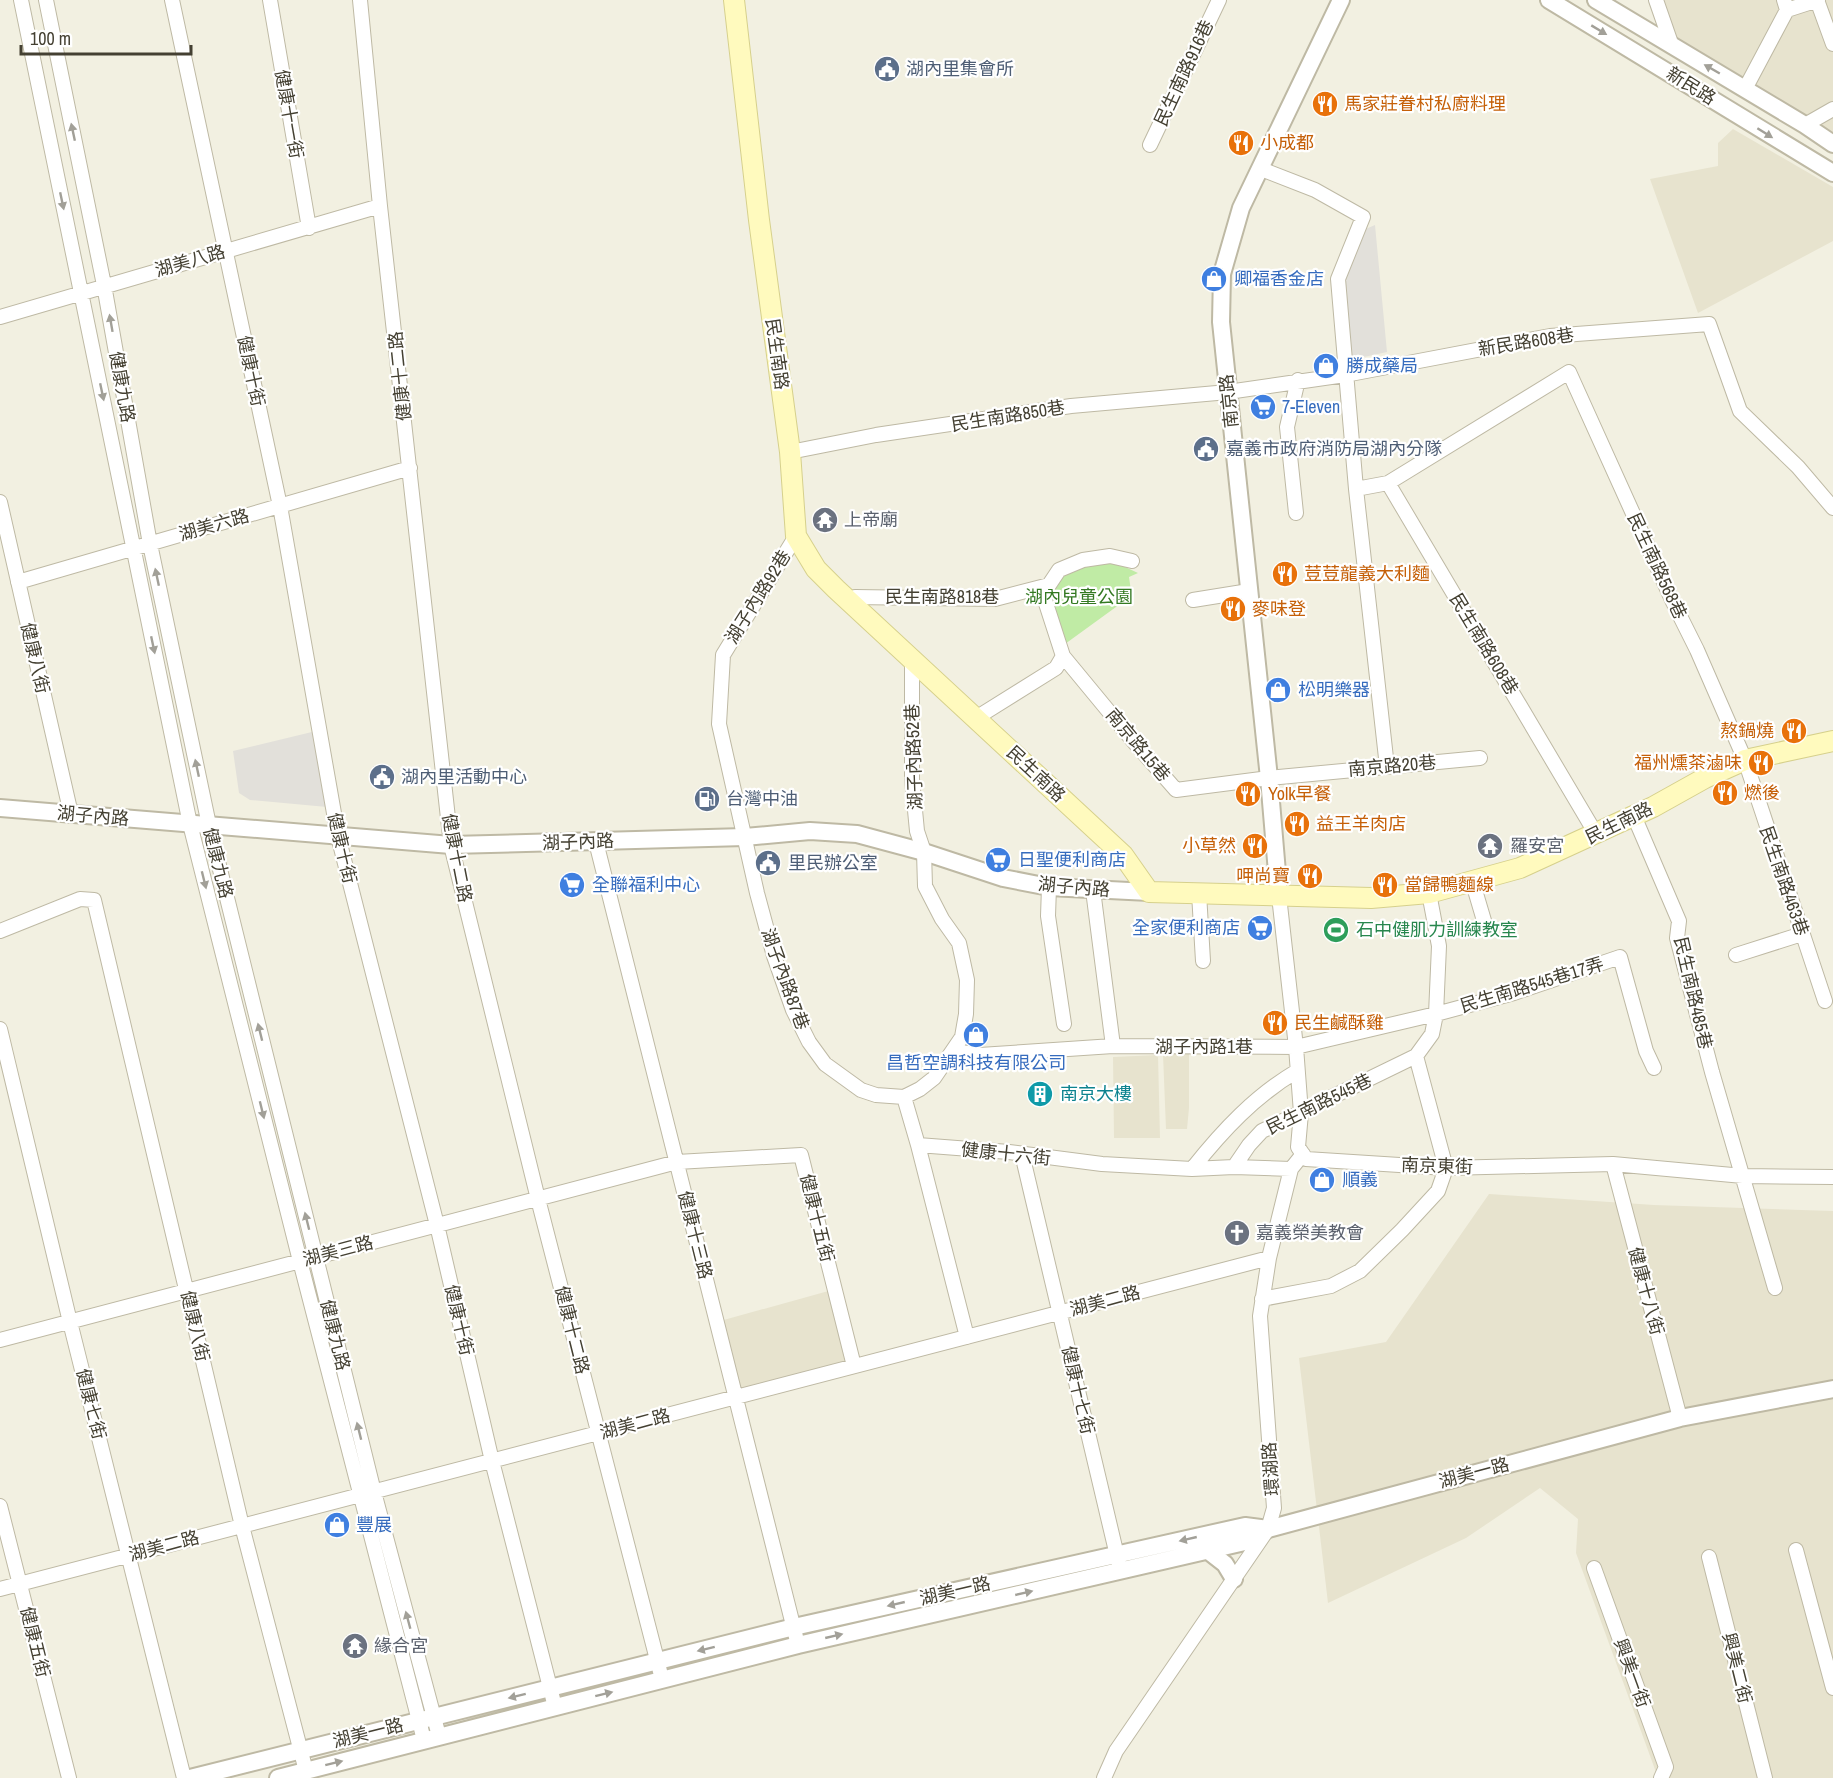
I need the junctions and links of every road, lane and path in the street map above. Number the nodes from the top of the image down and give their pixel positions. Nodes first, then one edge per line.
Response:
1 (21, 0) edge
2 (46, 0) edge
3 (172, 0) edge
4 (270, 0) edge
5 (360, 0) edge
6 (734, 0) edge
7 (1219, 0) edge
8 (1341, 0) edge
9 (1549, 0) edge
10 (1596, 0) edge
11 (1656, 0) edge
12 (1818, 0) edge
13 (1786, 5) edge
14 (1833, 44) edge
15 (1672, 46) junction
16 (1745, 89) junction
17 (1833, 109) edge
18 (1805, 124) junction
19 (1833, 144) edge
20 (1150, 145) dead end
21 (1261, 169) junction
22 (1833, 173) edge
23 (381, 206) junction
24 (309, 228) junction
25 (226, 252) junction
26 (105, 285) junction
27 (81, 294) junction
28 (0, 317) edge
29 (1345, 375) junction
30 (1298, 380) junction
31 (1228, 392) junction
32 (790, 452) junction
33 (410, 468) junction
34 (1388, 483) junction
35 (1356, 489) junction
36 (0, 502) edge
37 (280, 506) junction
38 (1833, 508) edge
39 (1296, 513) dead end
40 (796, 536) junction
41 (150, 543) junction
42 (134, 548) junction
43 (1132, 561) dead end
44 (18, 582) junction
45 (1041, 588) junction
46 (1249, 591) junction
47 (1193, 600) dead end
48 (848, 601) junction
49 (1063, 656) junction
50 (912, 661) junction
51 (976, 718) junction
52 (1833, 741) edge
53 (1480, 758) dead end
54 (1744, 760) junction
55 (1387, 767) junction
56 (1269, 778) junction
57 (0, 808) edge
58 (71, 814) junction
59 (1634, 816) junction
60 (190, 824) junction
61 (209, 825) junction
62 (1596, 834) junction
63 (338, 836) junction
64 (745, 837) junction
65 (596, 842) junction
66 (451, 845) junction
67 (924, 852) junction
68 (1472, 880) junction
69 (1049, 887) junction
70 (1093, 890) junction
71 (1149, 892) junction
72 (1199, 893) junction
73 (1429, 893) junction
74 (1279, 897) junction
75 (1485, 924) dead end
76 (0, 931) edge
77 (1802, 934) junction
78 (1736, 955) dead end
79 (1203, 961) dead end
80 (1825, 1001) dead end
81 (1436, 1014) junction
82 (1064, 1024) dead end
83 (0, 1029) edge
84 (1113, 1046) junction
85 (1296, 1047) junction
86 (954, 1052) junction
87 (1416, 1056) junction
88 (1654, 1068) dead end
89 (1298, 1071) junction
90 (904, 1097) junction
91 (1301, 1113) junction
92 (918, 1145) junction
93 (1022, 1154) junction
94 (1303, 1154) junction
95 (677, 1162) junction
96 (1613, 1164) junction
97 (1234, 1167) junction
98 (1446, 1168) junction
99 (1192, 1169) junction
100 (1291, 1169) junction
101 (1743, 1176) junction
102 (1833, 1177) edge
103 (538, 1199) junction
104 (437, 1225) junction
105 (316, 1257) junction
106 (1269, 1258) junction
107 (300, 1262) junction
108 (1775, 1288) dead end
109 (187, 1291) junction
110 (1262, 1299) junction
111 (1060, 1313) junction
112 (70, 1322) junction
113 (967, 1337) junction
114 (0, 1340) edge
115 (854, 1366) junction
116 (1833, 1389) edge
117 (735, 1397) junction
118 (1680, 1418) junction
119 (598, 1433) junction
120 (492, 1461) junction
121 (374, 1492) junction
122 (359, 1496) junction
123 (0, 1506) edge
124 (242, 1526) junction
125 (1268, 1529) junction
126 (1247, 1533) junction
127 (1207, 1550) junction
128 (1796, 1550) dead end
129 (129, 1556) junction
130 (1708, 1557) dead end
131 (1118, 1563) junction
132 (1594, 1568) dead end
133 (1234, 1579) junction
134 (20, 1584) junction
135 (0, 1589) edge
136 (794, 1627) junction
137 (798, 1645) junction
138 (658, 1661) junction
139 (662, 1679) junction
140 (551, 1687) junction
141 (1833, 1688) edge
142 (555, 1707) junction
143 (427, 1719) junction
144 (431, 1738) junction
145 (301, 1750) junction
146 (306, 1771) junction
147 (69, 1778) edge
148 (184, 1778) edge
149 (190, 1778) edge
150 (278, 1778) edge
151 (1104, 1778) edge
152 (1661, 1778) edge
153 (1766, 1778) edge

1 -> 27 street, 健康九路
26 -> 2 street, 健康九路
3 - 25 street, 健康十街
4 - 24 street, 健康十一街
5 - 23 street, 健康十二路
6 - 32 main road, 民生南路
7 - 20 street, 民生南路916巷
8 - 21 street, 南京路
9 -> 22 street, 新民路
10 - 15 street, 新民路
11 - 15 street
12 - 13 street
12 - 14 street
13 - 16 street
16 -> 15 street, 新民路
16 - 18 street, 新民路
17 - 18 street
18 - 19 street, 新民路
21 - 29 street
21 - 31 street, 南京路
23 - 24 street, 湖美八路
23 - 33 street, 健康十二路
24 - 25 street, 湖美八路
25 - 26 street, 湖美八路
25 - 37 street, 健康十街
26 - 27 street, 湖美八路
41 -> 26 street, 健康九路
27 - 28 street, 湖美八路
27 -> 42 street, 健康九路
29 - 30 street, 新民路608巷
29 - 35 street
29 - 38 street, 新民路608巷
30 - 31 street, 民生南路850巷
30 - 39 street
31 - 32 street, 民生南路850巷
31 - 46 street, 南京路
32 - 40 main road, 民生南路
33 - 37 street, 湖美六路
33 - 66 street, 健康十二路
34 - 35 street
34 - 54 street, 民生南路568巷
34 - 62 street, 民生南路608巷
35 - 55 street
36 - 44 street, 健康八街
37 - 41 street, 湖美六路
37 - 63 street, 健康十街
40 - 48 main road, 民生南路
40 - 64 street, 湖子內路92巷
41 - 42 street, 湖美六路
61 -> 41 street, 健康九路
42 - 44 street, 湖美六路
42 -> 60 street, 健康九路
43 - 45 street, 民生南路818巷
44 - 58 street, 健康八街
45 - 48 street, 民生南路818巷
45 - 49 street, 南京路15巷
46 - 47 street
46 - 56 street, 南京路
48 - 50 main road, 民生南路
49 - 51 street
49 - 56 street, 南京路15巷
50 - 51 main road, 民生南路
50 - 67 street, 湖子內路52巷
51 - 71 main road, 民生南路
52 - 54 main road, 民生南路
53 - 55 street, 南京路20巷
54 - 59 main road, 民生南路
54 - 77 street, 民生南路463巷
55 - 56 street, 南京路20巷
56 - 74 street, 南京路
57 - 58 street, 湖子內路
58 - 60 street, 湖子內路
59 - 62 main road, 民生南路
59 - 101 street, 民生南路485巷
60 - 61 street, 湖子內路
60 -> 107 street, 健康九路
61 - 63 street, 湖子內路
105 -> 61 street, 健康九路
62 - 68 main road, 民生南路
63 - 66 street, 湖子內路
63 - 104 street, 健康十街
64 - 65 street, 湖子內路
64 - 67 street, 湖子內路
64 - 90 street, 湖子內路87巷
65 - 66 street, 湖子內路
65 - 95 street, 健康十三路
66 - 103 street, 健康十二路
67 - 69 street, 湖子內路
67 - 86 street, 湖子內路52巷
68 - 73 main road, 民生南路
68 - 75 street
69 - 70 street, 湖子內路
69 - 82 street
70 - 71 street, 湖子內路
70 - 84 street
71 - 72 main road, 民生南路
72 - 74 main road, 民生南路
72 - 79 street
73 - 74 main road, 民生南路
73 - 81 street, 民生南路545巷
74 - 85 street
76 - 109 street, 健康八街
77 - 78 street
77 - 80 street, 民生南路463巷
81 - 85 street, 湖子內路1巷
81 - 87 street, 民生南路545巷
81 - 88 street, 民生南路545巷17弄
83 - 112 street, 健康七街
84 - 85 street, 湖子內路1巷
84 - 86 street, 湖子內路1巷
85 - 89 street
86 - 90 street, 湖子內路52巷
87 - 91 street, 民生南路545巷
87 - 98 street
89 - 91 street
89 - 99 street
90 - 92 street
91 - 94 street
91 - 97 street, 民生南路545巷
92 - 93 street, 健康十六街
92 - 113 street
93 - 99 street, 健康十六街
93 - 111 street, 健康十七街
94 - 98 street, 南京東街
94 - 100 street, 環湖路
95 - 103 street, 湖美三路
95 - 115 street, 健康十五街
95 - 117 street, 健康十三路
96 - 98 street, 南京東街
96 - 101 street, 南京東街
96 - 118 street, 健康十八街
97 - 99 street, 健康十六街
97 - 100 street, 健康十六街
98 - 110 street
100 - 106 street, 環湖路
101 - 102 street, 南京東街
101 - 108 street, 民生南路485巷
103 - 104 street, 湖美三路
103 - 119 street, 健康十二路
104 - 105 street, 湖美三路
104 - 120 street, 健康十街
105 - 107 street, 湖美三路
121 -> 105 street, 健康九路
106 - 110 street, 環湖路
106 - 111 street, 湖美二路
107 - 109 street, 湖美三路
107 - 122 street, 健康九路
109 - 112 street, 湖美三路
109 - 124 street, 健康八街
110 - 125 street, 環湖路
111 - 113 street, 湖美二路
111 - 131 street, 健康十七街
112 - 114 street, 湖美三路
112 - 129 street, 健康七街
113 - 115 street, 湖美二路
115 - 117 street, 湖美二路
116 - 118 street, 湖美一路
117 - 119 street, 湖美二路
117 - 136 street, 健康十三路
118 - 125 street, 湖美一路
119 - 120 street, 湖美二路
119 - 138 street, 健康十二路
120 - 121 street, 湖美二路
120 - 140 street, 健康十街
121 - 122 street, 湖美二路
143 -> 121 street, 健康九路
122 - 124 street, 湖美二路
122 - 143 street, 健康九路
123 - 134 street, 健康五街
124 - 129 street, 湖美二路
124 - 145 street, 健康八街
125 - 126 street, 湖美一路
125 - 133 street, 環湖路
126 - 127 street
126 -> 131 street, 湖美一路
127 - 131 street
127 - 133 street
128 - 141 street
129 - 134 street, 湖美二路
129 - 148 street, 健康七街
130 - 153 street, 興美二街
131 -> 136 street, 湖美一路
137 -> 131 street
132 - 152 street, 興美一街
133 - 151 street, 環湖路
134 - 135 street, 湖美二路
134 - 147 street, 健康五街
136 - 137 street
136 -> 138 street, 湖美一路
137 - 139 street
138 - 139 street
138 - 140 street, 湖美一路
142 -> 139 street
140 - 142 street
140 -> 143 street, 湖美一路
142 - 144 street
143 - 144 street, 健康九路
143 - 145 street, 湖美一路
146 -> 144 street
145 - 146 street
145 - 149 street, 湖美一路
146 - 150 street

